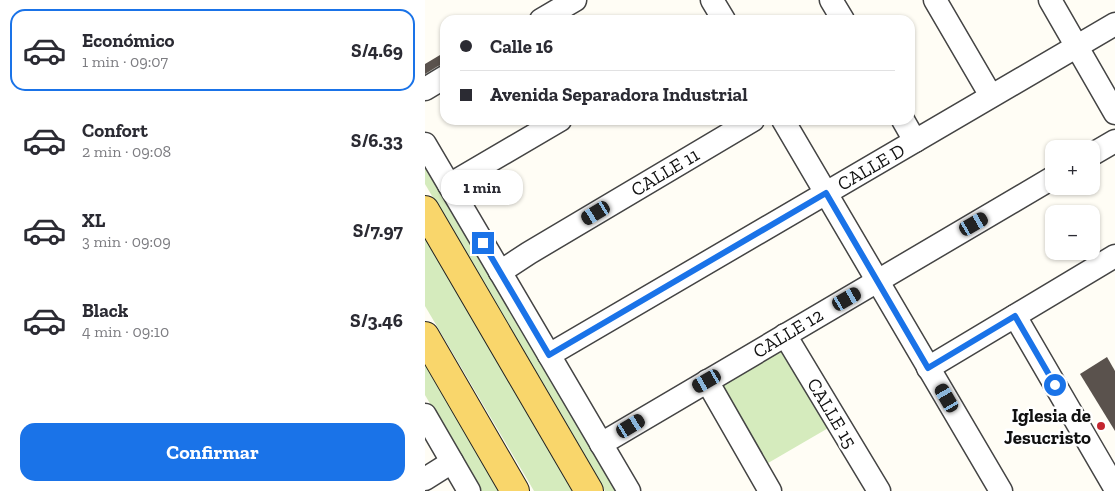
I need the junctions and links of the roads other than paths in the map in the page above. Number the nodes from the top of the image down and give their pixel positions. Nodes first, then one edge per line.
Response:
1 (575, 0) edge
2 (712, 0) edge
3 (831, 0) edge
4 (935, 0) edge
5 (1050, 0) edge
6 (550, 15) edge
7 (721, 15) edge
8 (840, 15) edge
9 (1115, 24) edge
10 (1076, 46) junction
11 (440, 81) edge
12 (425, 90) edge
13 (991, 96) junction
14 (1115, 113) edge
15 (551, 125) edge
16 (745, 125) edge
17 (786, 125) edge
18 (906, 125) edge
19 (915, 141) junction
20 (1115, 141) edge
21 (425, 144) edge
22 (1100, 150) edge
23 (1045, 182) edge
24 (449, 185) junction
25 (826, 193) junction
26 (425, 210) edge
27 (1115, 256) edge
28 (500, 272) junction
29 (877, 281) junction
30 (1015, 316) junction
31 (425, 336) edge
32 (785, 336) junction
33 (549, 355) junction
34 (928, 368) junction
35 (707, 381) junction
36 (425, 415) edge
37 (601, 444) junction
38 (452, 462) junction
39 (425, 478) edge
40 (1115, 488) edge
41 (469, 491) edge
42 (515, 491) edge
43 (589, 491) edge
44 (629, 491) edge
45 (771, 491) edge
46 (879, 491) edge
47 (1001, 491) edge

1 - 6 street
2 - 7 street
3 - 8 street
4 - 13 street
5 - 10 street
9 - 10 street, CALLE D
10 - 13 street, CALLE D
10 - 14 street
11 - 12 street
13 - 19 street, CALLE D
15 - 24 street
16 - 28 street, CALLE 11
17 - 25 street
18 - 19 street
19 - 25 street, CALLE D
20 - 22 street
21 - 24 street
23 - 29 street, CALLE 12
24 - 28 street
25 - 29 street
25 - 33 street, CALLE D
26 - 43 main road
27 - 30 street
28 - 33 street
29 - 32 street, CALLE 12
29 - 34 street
30 - 34 street
30 - 40 street
31 - 42 main road
32 - 35 street, CALLE 12
32 - 46 street, CALLE 15
33 - 37 street
34 - 47 street
35 - 37 street, CALLE 12
35 - 45 street
36 - 38 street
37 - 44 street
38 - 39 street
38 - 41 street

